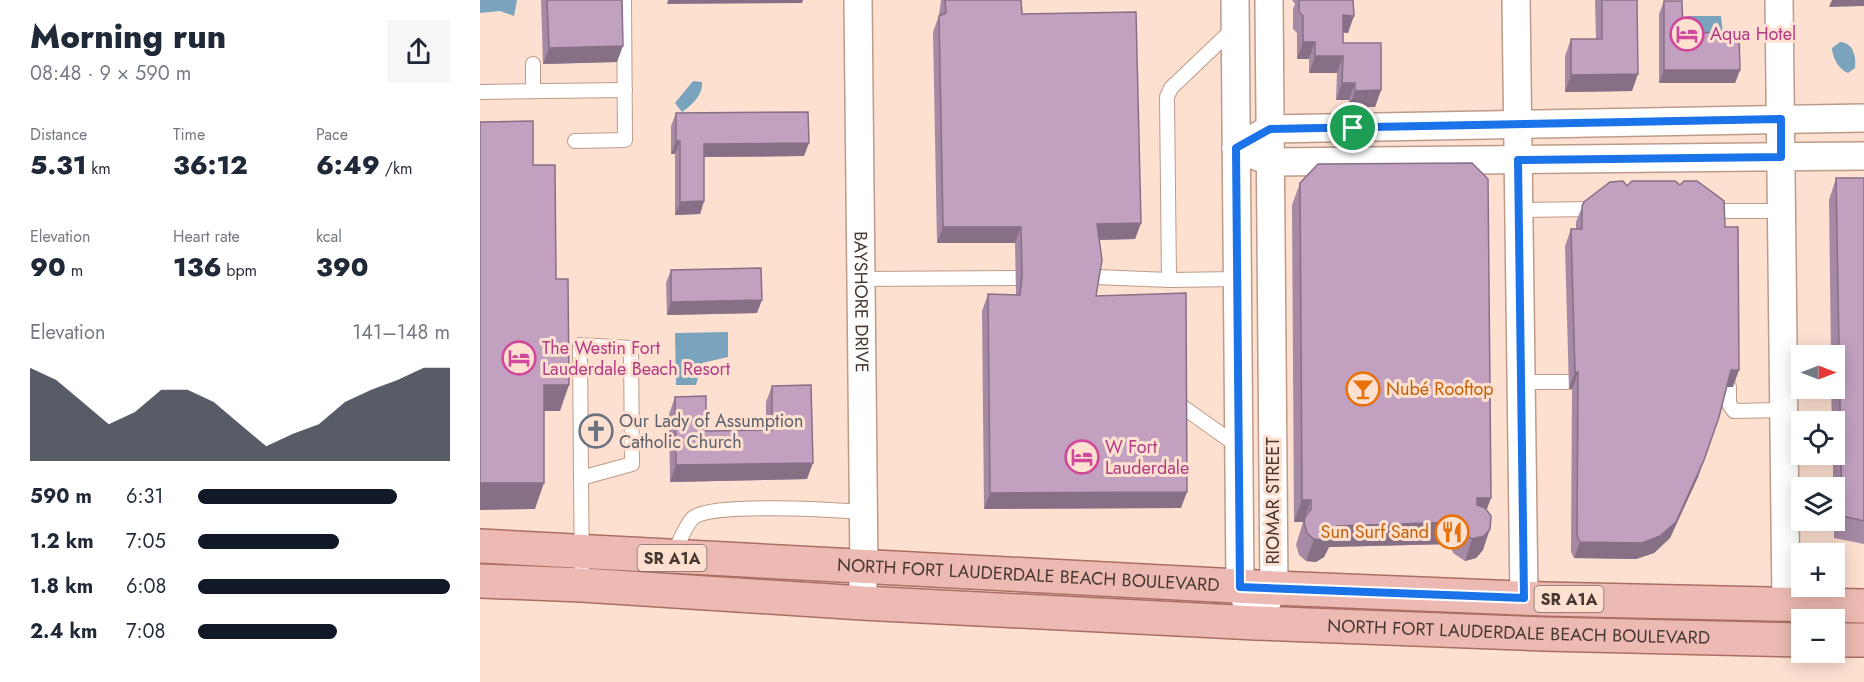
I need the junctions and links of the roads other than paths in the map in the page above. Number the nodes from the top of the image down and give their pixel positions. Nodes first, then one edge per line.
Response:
1 (624, 0) edge
2 (858, 0) edge
3 (1235, 0) edge
4 (1269, 0) edge
5 (1516, 0) edge
6 (1779, 0) edge
7 (1235, 27) junction
8 (532, 64) dead end
9 (625, 90) junction
10 (480, 92) edge
11 (533, 92) junction
12 (1864, 118) edge
13 (1781, 119) junction
14 (1518, 125) junction
15 (1270, 129) junction
16 (575, 141) dead end
17 (1236, 148) junction
18 (1864, 156) edge
19 (1781, 157) junction
20 (1518, 160) junction
21 (1271, 162) junction
22 (1590, 209) edge
23 (1518, 210) junction
24 (1710, 211) edge
25 (1782, 211) junction
26 (1096, 277) edge
27 (1016, 278) dead end
28 (860, 279) junction
29 (1237, 279) junction
30 (1169, 280) junction
31 (1569, 381) dead end
32 (1521, 382) junction
33 (1729, 387) edge
34 (1180, 405) edge
35 (1790, 427) edge
36 (1238, 446) junction
37 (581, 478) junction
38 (863, 513) junction
39 (480, 546) edge
40 (582, 552) junction
41 (672, 558) junction
42 (864, 568) junction
43 (480, 581) edge
44 (582, 585) junction
45 (1240, 587) junction
46 (1274, 588) junction
47 (1524, 598) junction
48 (862, 603) junction
49 (1786, 604) junction
50 (1864, 606) edge
51 (1256, 623) junction
52 (1791, 640) edge
53 (1845, 640) edge
54 (1864, 640) edge

1 - 9 lane
2 - 28 street, BAYSHORE DRIVE
3 - 7 street, RIOMAR STREET
4 - 15 street, RIOMAR STREET
5 - 14 street
6 - 13 street
7 - 17 street, RIOMAR STREET
7 - 30 lane
8 - 11 lane
9 - 11 lane
9 - 16 lane
10 - 11 lane
12 - 13 street
13 - 14 street
13 - 19 street
14 - 15 street
14 - 20 street
15 - 17 street
15 - 21 street, RIOMAR STREET
17 - 21 street
17 - 29 street, RIOMAR STREET
18 - 19 street
19 - 20 street
19 - 25 street
20 - 21 street
20 - 23 street
21 - 46 street, RIOMAR STREET
22 - 23 lane
23 - 32 street
24 - 25 lane
25 - 35 street
26 - 30 lane
27 - 28 lane
28 - 38 street, BAYSHORE DRIVE
29 - 30 lane
29 - 36 street, RIOMAR STREET
31 - 32 lane
32 - 47 street
33 - 35 lane
34 - 36 lane
35 - 49 street
36 - 45 street, RIOMAR STREET
37 - 37 lane
37 - 40 lane
38 - 41 lane
38 - 42 street, BAYSHORE DRIVE
39 - 40 main road, NORTH FORT LAUDERDALE BEACH BOULEVARD / SR A1A
40 - 41 main road, NORTH FORT LAUDERDALE BEACH BOULEVARD / SR A1A
40 - 44 lane
41 - 42 main road, NORTH FORT LAUDERDALE BEACH BOULEVARD / SR A1A
42 - 45 main road, NORTH FORT LAUDERDALE BEACH BOULEVARD / SR A1A
42 - 48 street, BAYSHORE DRIVE
43 - 44 main road, NORTH FORT LAUDERDALE BEACH BOULEVARD / SR A1A
44 - 48 main road, NORTH FORT LAUDERDALE BEACH BOULEVARD / SR A1A
45 - 46 main road, NORTH FORT LAUDERDALE BEACH BOULEVARD / SR A1A
45 - 51 street, RIOMAR STREET
46 - 47 main road, NORTH FORT LAUDERDALE BEACH BOULEVARD / SR A1A
46 - 51 street, RIOMAR STREET
47 - 49 main road, NORTH FORT LAUDERDALE BEACH BOULEVARD / SR A1A
48 - 51 main road, NORTH FORT LAUDERDALE BEACH BOULEVARD / SR A1A
49 - 50 main road, NORTH FORT LAUDERDALE BEACH BOULEVARD / SR A1A
51 - 52 main road, NORTH FORT LAUDERDALE BEACH BOULEVARD / SR A1A
53 - 54 main road

